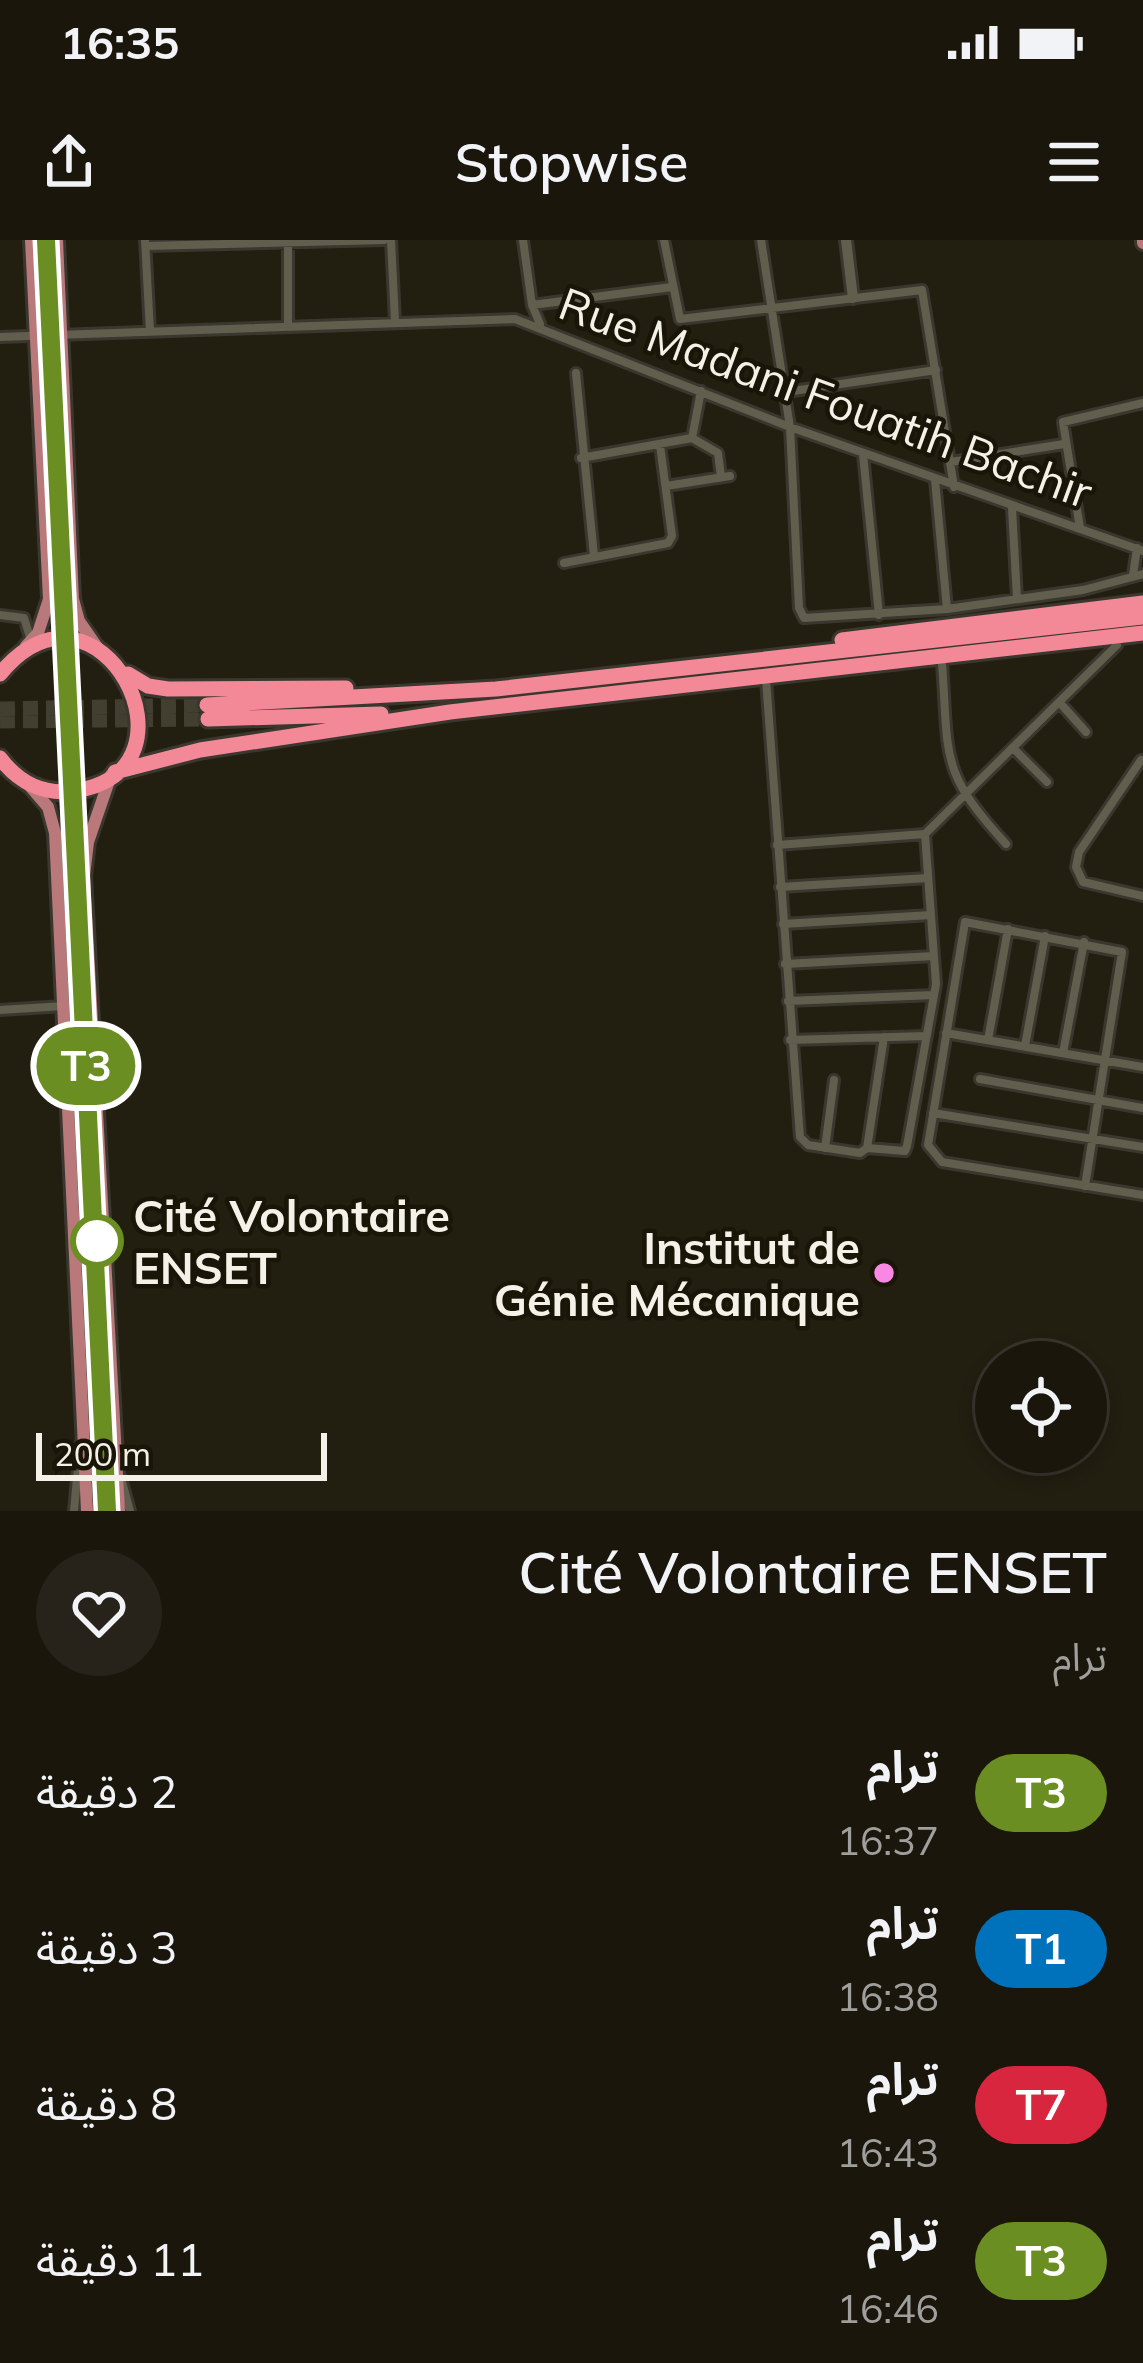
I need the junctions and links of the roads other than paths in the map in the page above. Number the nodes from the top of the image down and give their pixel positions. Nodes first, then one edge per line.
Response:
1 (32, 240) edge
2 (57, 240) edge
3 (365, 240) edge
4 (387, 240) edge
5 (523, 240) edge
6 (664, 240) edge
7 (761, 240) edge
8 (846, 240) edge
9 (288, 241) edge
10 (215, 242) edge
11 (146, 243) edge
12 (672, 287) junction
13 (853, 298) junction
14 (532, 305) junction
15 (772, 308) junction
16 (395, 321) junction
17 (540, 324) junction
18 (288, 326) junction
19 (150, 331) junction
20 (50, 334) junction
21 (0, 337) edge
22 (936, 370) junction
23 (576, 373) dead end
24 (701, 391) junction
25 (786, 392) junction
26 (1143, 403) edge
27 (790, 427) junction
28 (692, 438) junction
29 (1064, 444) junction
30 (660, 445) junction
31 (863, 454) junction
32 (581, 458) junction
33 (950, 462) junction
34 (935, 480) junction
35 (666, 485) junction
36 (954, 487) junction
37 (1012, 508) junction
38 (1080, 528) junction
39 (1140, 549) edge
40 (595, 556) junction
41 (564, 563) dead end
42 (1138, 575) edge
43 (1017, 599) junction
44 (1143, 603) edge
45 (947, 609) junction
46 (0, 615) edge
47 (879, 615) junction
48 (1143, 617) edge
49 (1143, 633) edge
50 (1143, 643) edge
51 (1117, 645) junction
52 (100, 651) junction
53 (753, 660) junction
54 (11, 661) edge
55 (942, 663) junction
56 (821, 671) junction
57 (125, 673) junction
58 (766, 677) junction
59 (496, 689) junction
60 (1060, 704) junction
61 (450, 712) junction
62 (1086, 732) dead end
63 (1014, 749) junction
64 (1141, 760) edge
65 (1, 761) edge
66 (113, 774) junction
67 (1047, 782) dead end
68 (29, 784) junction
69 (963, 798) junction
70 (925, 834) junction
71 (1006, 844) dead end
72 (777, 845) junction
73 (928, 878) junction
74 (780, 886) junction
75 (1143, 896) edge
76 (931, 915) junction
77 (782, 924) junction
78 (1008, 929) junction
79 (1046, 935) junction
80 (1084, 943) junction
81 (934, 956) junction
82 (785, 964) junction
83 (934, 995) junction
84 (788, 1001) junction
85 (64, 1006) junction
86 (0, 1010) edge
87 (946, 1033) junction
88 (926, 1036) junction
89 (884, 1037) junction
90 (790, 1040) junction
91 (988, 1040) junction
92 (1025, 1047) junction
93 (1063, 1053) junction
94 (1107, 1061) junction
95 (1143, 1067) edge
96 (980, 1079) dead end
97 (834, 1080) dead end
98 (1100, 1100) junction
99 (1143, 1108) edge
100 (933, 1113) junction
101 (1094, 1139) junction
102 (1143, 1147) edge
103 (825, 1148) junction
104 (867, 1148) junction
105 (1085, 1186) junction
106 (1143, 1195) edge
107 (82, 1432) junction
108 (116, 1457) junction
109 (74, 1511) edge
110 (87, 1511) edge
111 (119, 1511) edge
112 (130, 1511) edge

1 - 20 main road
2 - 20 main road
3 - 4 street
3 - 9 street
4 - 16 street
5 - 14 street
6 - 12 street
7 - 15 street
8 - 13 street
9 - 10 street
9 - 18 street
10 - 11 street
11 - 19 street
12 - 14 street
12 - 15 street
13 - 15 street
13 - 22 street
14 - 17 street
15 - 25 street
16 - 17 street, Rue Madani Fouatih Bachir
16 - 18 street, Rue Madani Fouatih Bachir
17 - 24 street, Rue Madani Fouatih Bachir
18 - 19 street, Rue Madani Fouatih Bachir
19 - 20 street, Rue Madani Fouatih Bachir
20 - 21 street, Rue Madani Fouatih Bachir
20 - 52 main road
20 - 54 main road
22 - 25 street
22 - 33 street
23 - 32 street
24 - 27 street, Rue Madani Fouatih Bachir
24 - 28 street
25 - 27 street
26 - 29 street
27 - 31 street, Rue Madani Fouatih Bachir
27 - 47 street
28 - 30 street
28 - 35 street
29 - 33 street
29 - 38 street
30 - 32 street
30 - 35 street
31 - 34 street, Rue Madani Fouatih Bachir
31 - 47 street
32 - 40 street
33 - 36 street
34 - 36 street, Rue Madani Fouatih Bachir
34 - 45 street
35 - 40 street
36 - 37 street, Rue Madani Fouatih Bachir
37 - 38 street, Rue Madani Fouatih Bachir
37 - 43 street
38 - 39 street, Rue Madani Fouatih Bachir
39 - 42 street
40 - 41 street
42 - 43 street
43 - 45 street
44 - 53 highway
45 - 47 street
46 - 54 street
48 - 53 highway
49 - 56 highway
50 - 51 highway
51 - 55 highway
51 - 60 street
52 - 54 highway
52 - 57 highway
53 - 59 highway
55 - 56 highway
55 - 69 street
56 - 58 highway
57 - 59 highway
57 - 66 highway
58 - 61 highway
58 - 72 street
59 - 61 highway
60 - 62 street
60 - 63 street
61 - 66 highway
63 - 67 street
63 - 69 street
64 - 75 street
65 - 68 highway
66 - 68 highway
66 - 108 main road
68 - 85 main road
69 - 70 street
69 - 71 street
70 - 72 street
70 - 73 street
72 - 74 street
73 - 74 street
73 - 76 street
74 - 77 street
76 - 77 street
76 - 81 street
77 - 82 street
78 - 79 street
78 - 87 street
78 - 91 street
79 - 80 street
79 - 92 street
80 - 93 street
80 - 94 street
81 - 82 street
81 - 83 street
82 - 84 street
83 - 84 street
83 - 88 street
84 - 90 street
85 - 86 street
85 - 107 main road
87 - 91 street
87 - 100 street
88 - 89 street
88 - 104 street
89 - 90 street
89 - 104 street
90 - 103 street
91 - 92 street
92 - 93 street
93 - 94 street
94 - 95 street
94 - 98 street
96 - 98 street
97 - 103 street
98 - 99 street
98 - 101 street
100 - 101 street
100 - 105 street
101 - 102 street
101 - 105 street
103 - 104 street
105 - 106 street
107 - 109 street
107 - 110 main road
108 - 111 main road
108 - 112 street

